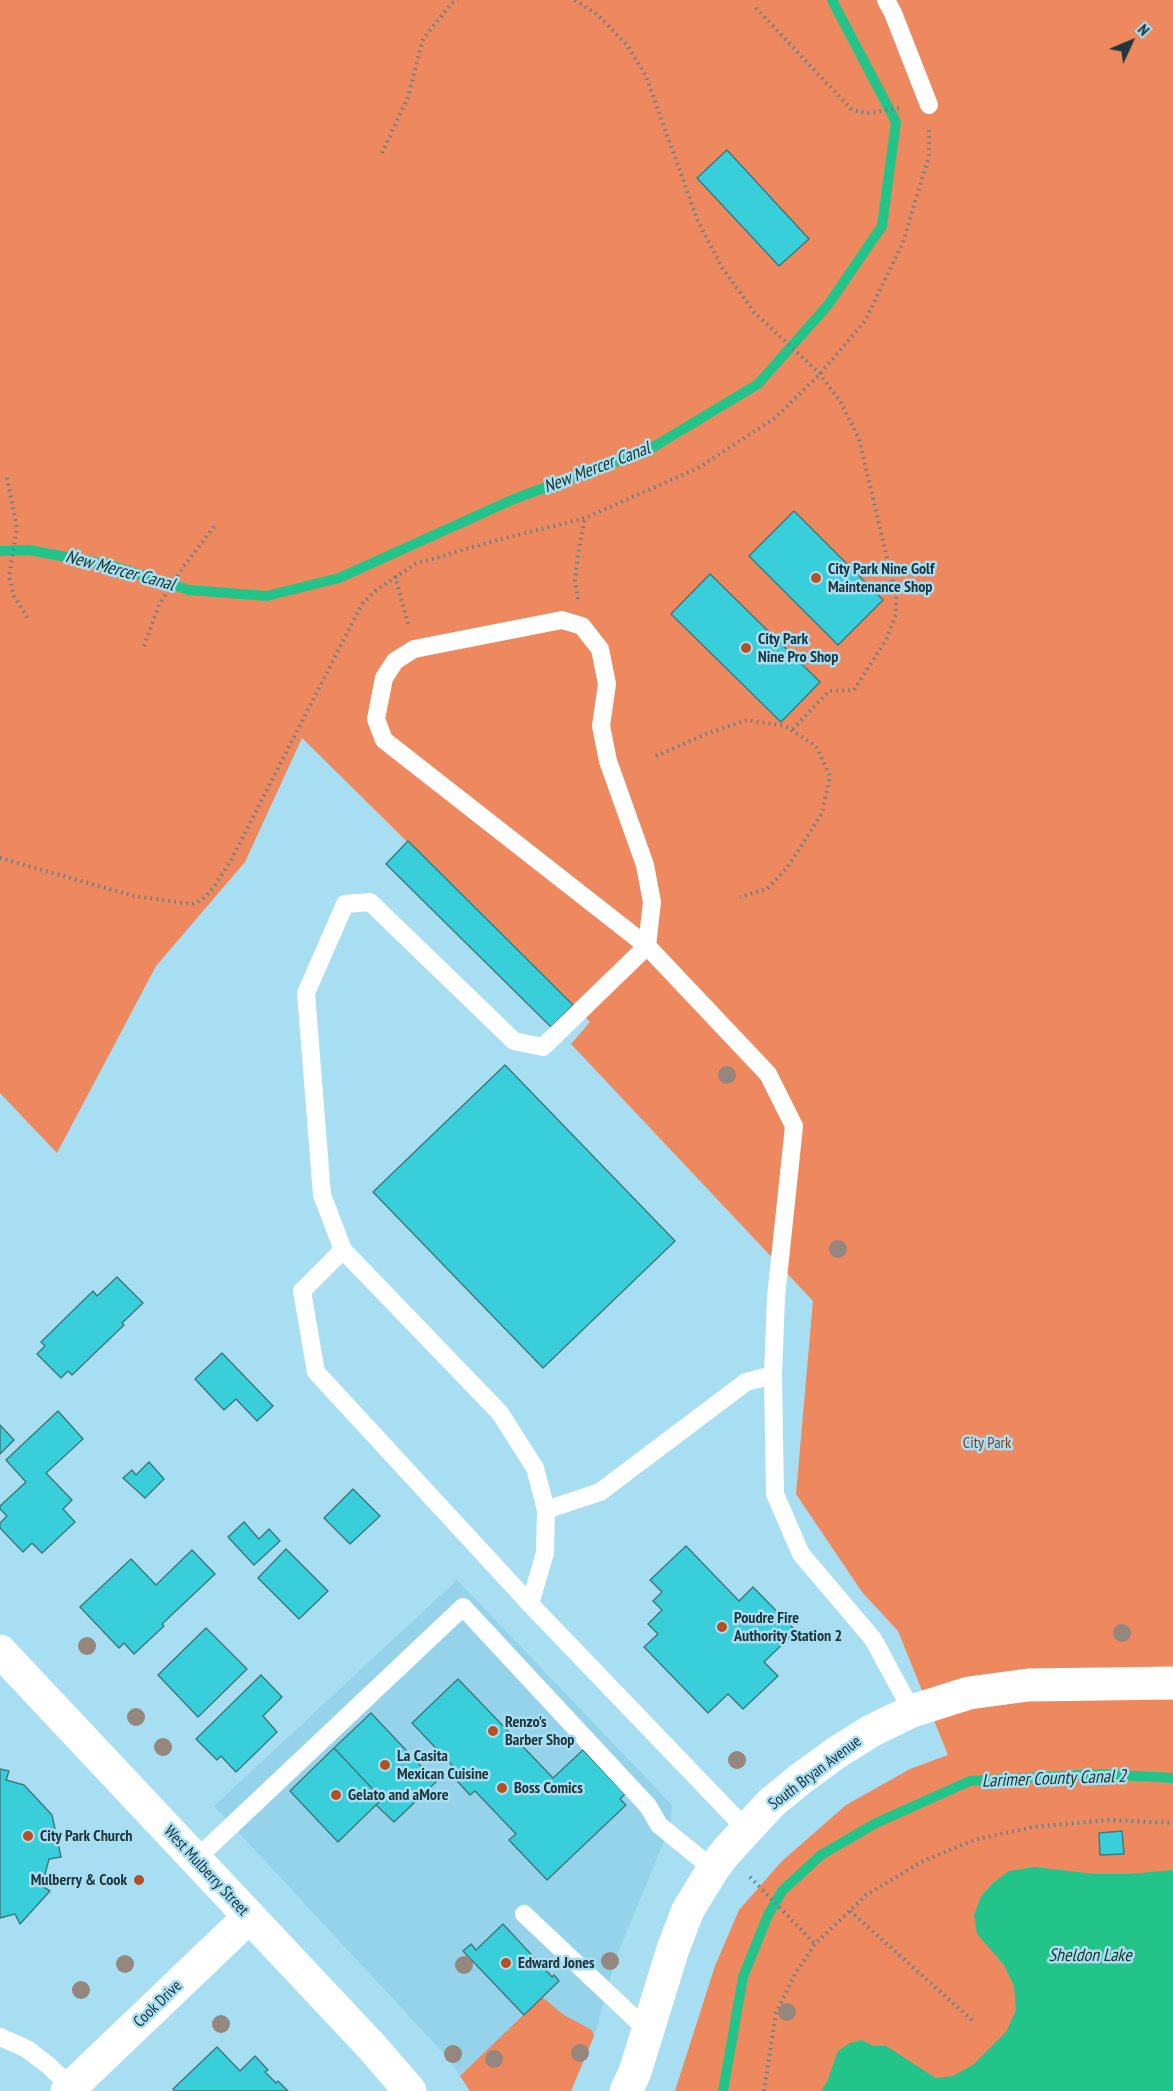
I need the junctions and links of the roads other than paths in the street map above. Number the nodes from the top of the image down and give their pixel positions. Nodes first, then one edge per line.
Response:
1 (886, 0) edge
2 (929, 105) road end
3 (647, 946) junction
4 (343, 1250) junction
5 (773, 1376) junction
6 (546, 1510) junction
7 (530, 1604) junction
8 (0, 1651) edge
9 (1173, 1683) edge
10 (912, 1711) junction
11 (746, 1829) junction
12 (195, 1860) junction
13 (714, 1869) junction
14 (524, 1914) dead end
15 (249, 1917) junction
16 (648, 2031) junction
17 (0, 2037) edge
18 (69, 2089) edge
19 (410, 2091) edge
20 (626, 2091) edge

1 - 2 lane
3 - 3 lane
3 - 4 lane
3 - 5 lane
4 - 6 lane
4 - 7 lane
5 - 6 lane
5 - 10 lane
6 - 7 lane
7 - 11 lane
8 - 12 street, West Mulberry Street
9 - 10 street, South Bryan Avenue
10 - 11 street, South Bryan Avenue
11 - 13 street, South Bryan Avenue
12 - 13 lane
12 - 15 street, West Mulberry Street
13 - 16 street, South Bryan Avenue
14 - 16 lane
15 - 18 street, Cook Drive
15 - 19 street, West Mulberry Street
16 - 20 street, South Bryan Avenue
17 - 18 lane

